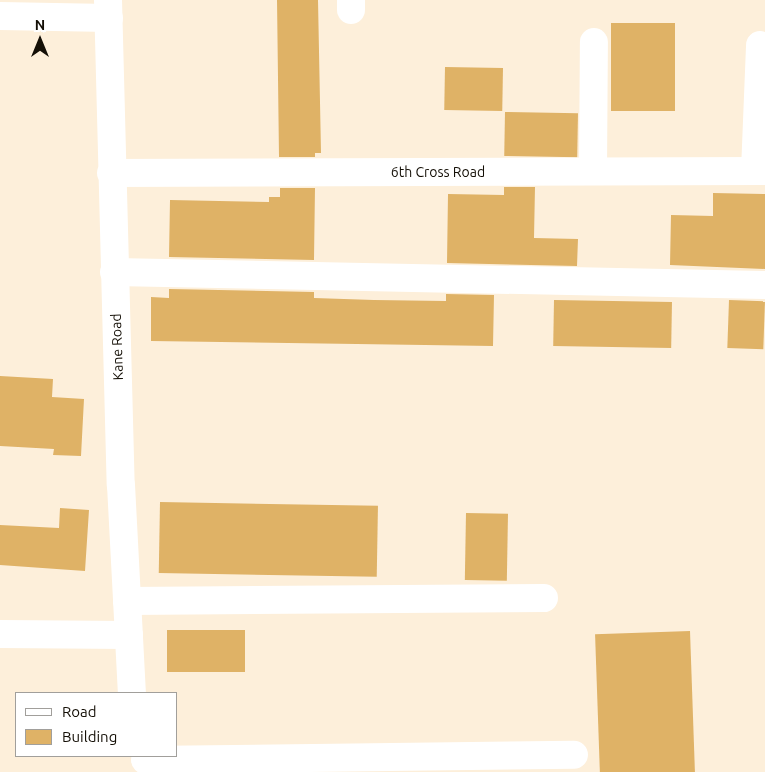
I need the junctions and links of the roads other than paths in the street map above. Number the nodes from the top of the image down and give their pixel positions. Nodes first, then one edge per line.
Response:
1 (109, 9) edge
2 (0, 16) edge
3 (594, 42) dead end
4 (760, 44) dead end
5 (760, 171) edge
6 (593, 172) junction
7 (111, 173) junction
8 (114, 272) junction
9 (765, 285) edge
10 (544, 598) dead end
11 (127, 601) junction
12 (0, 634) edge
13 (128, 635) junction
14 (132, 692) edge
15 (574, 755) dead end
16 (146, 763) edge

1 - 2 street
1 - 7 street, Kane Road
3 - 6 street
4 - 5 street
5 - 6 street, 6th Cross Road
6 - 7 street, 6th Cross Road
7 - 8 street, Kane Road
8 - 9 street
8 - 11 street, Kane Road
10 - 11 street
11 - 13 street, Kane Road
12 - 13 street
13 - 14 street, Kane Road
15 - 16 street

